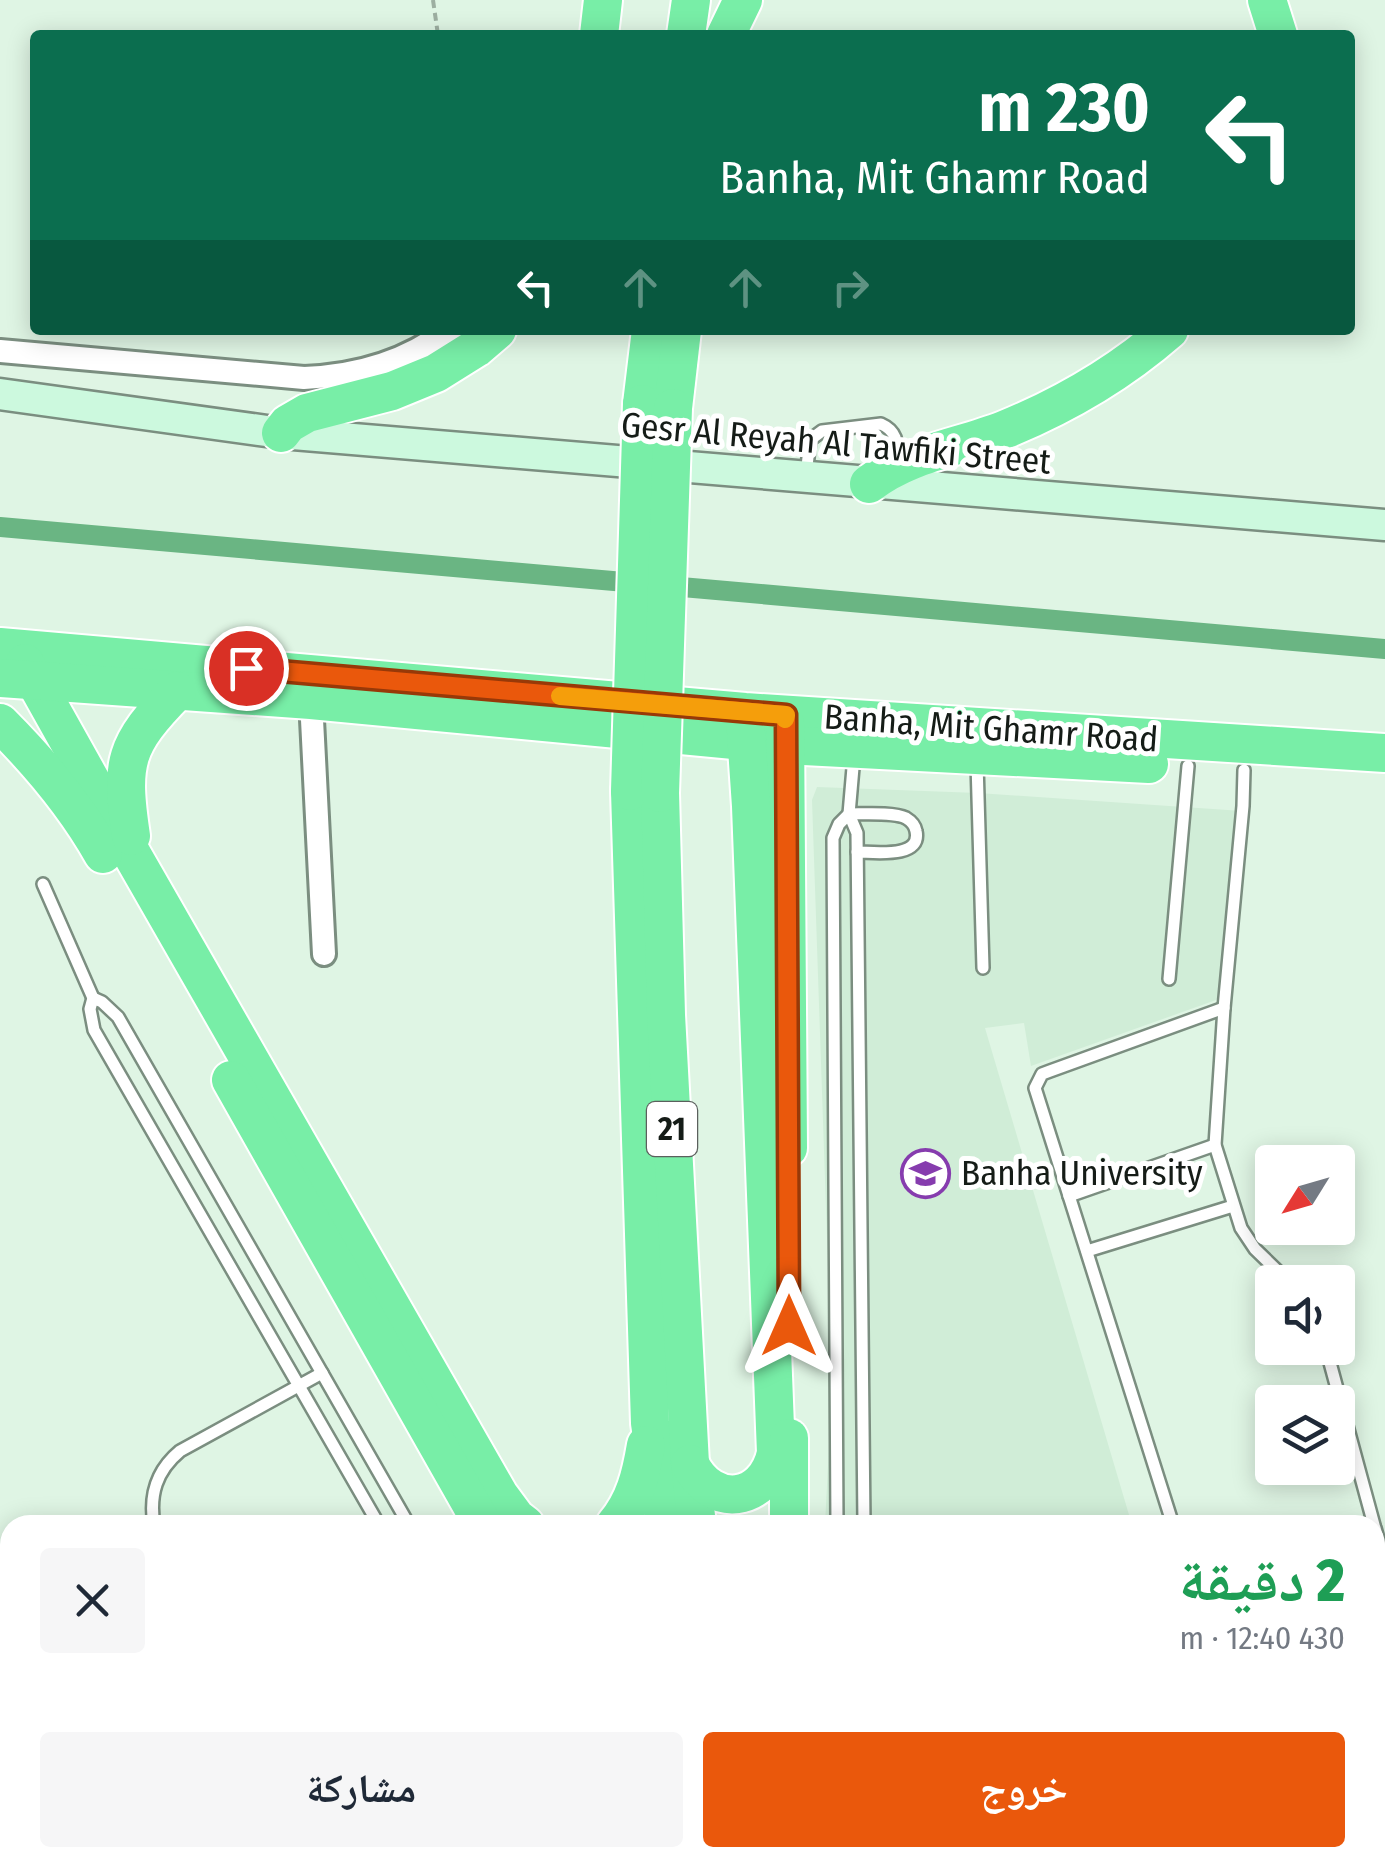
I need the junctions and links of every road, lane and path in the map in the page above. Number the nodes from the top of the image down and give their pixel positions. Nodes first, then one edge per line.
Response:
1 (432, 0) edge
2 (604, 0) edge
3 (691, 0) edge
4 (728, 0) edge
5 (743, 0) edge
6 (1267, 0) edge
7 (437, 30) edge
8 (600, 30) edge
9 (687, 30) edge
10 (724, 30) edge
11 (726, 30) edge
12 (1276, 30) edge
13 (440, 335) edge
14 (491, 335) edge
15 (651, 335) edge
16 (680, 335) edge
17 (1162, 335) edge
18 (0, 350) edge
19 (0, 394) edge
20 (658, 406) junction
21 (281, 433) junction
22 (805, 478) junction
23 (888, 478) junction
24 (1385, 525) edge
25 (13, 663) edge
26 (177, 691) junction
27 (311, 700) junction
28 (0, 723) edge
29 (746, 727) junction
30 (785, 730) junction
31 (856, 735) junction
32 (685, 736) junction
33 (1385, 753) edge
34 (977, 755) junction
35 (1188, 766) junction
36 (1244, 770) junction
37 (1385, 779) edge
38 (645, 792) junction
39 (751, 806) junction
40 (849, 814) junction
41 (857, 852) junction
42 (134, 858) junction
43 (43, 884) dead end
44 (324, 954) dead end
45 (983, 968) dead end
46 (1170, 979) dead end
47 (93, 998) junction
48 (1224, 1008) junction
49 (1215, 1144) junction
50 (1069, 1196) junction
51 (1232, 1206) junction
52 (1087, 1251) junction
53 (1272, 1265) edge
54 (1331, 1365) edge
55 (322, 1373) junction
56 (299, 1386) junction
57 (650, 1422) junction
58 (690, 1464) junction
59 (152, 1515) edge
60 (373, 1515) edge
61 (403, 1515) edge
62 (477, 1515) edge
63 (514, 1515) edge
64 (622, 1515) edge
65 (664, 1515) edge
66 (696, 1515) edge
67 (789, 1515) edge
68 (837, 1515) edge
69 (864, 1515) edge
70 (1171, 1515) edge
71 (1372, 1515) edge

1 - 7 path
2 - 8 highway
3 - 9 highway
4 - 10 highway
5 - 11 highway
6 - 12 highway
13 - 18 street
14 - 21 highway
15 - 20 highway, 21
16 - 20 highway, 21
17 - 23 highway
19 - 21 main road, Gesr Al Reyah Al Tawfiki Street
20 - 38 highway, 21, bridge
21 - 22 main road, Gesr Al Reyah Al Tawfiki Street
22 - 23 main road, Gesr Al Reyah Al Tawfiki Street
22 - 23 lane
23 - 24 main road, Gesr Al Reyah Al Tawfiki Street
25 - 26 highway, Banha, Mit Ghamr Road
25 - 29 highway, Banha, Mit Ghamr Road
25 - 42 highway
26 - 27 highway, Banha, Mit Ghamr Road
26 - 42 highway
27 - 32 highway, Banha, Mit Ghamr Road
27 - 44 street
28 - 62 highway
29 - 30 highway, Banha, Mit Ghamr Road
29 - 32 highway, Banha, Mit Ghamr Road
29 - 39 highway
30 - 31 highway, Banha, Mit Ghamr Road
30 - 67 highway
31 - 33 highway, Banha, Mit Ghamr Road
31 - 34 highway, Banha, Mit Ghamr Road
31 - 40 lane
32 - 39 highway
34 - 35 highway, Banha, Mit Ghamr Road
34 - 45 lane
35 - 36 highway, Banha, Mit Ghamr Road
35 - 46 lane
36 - 37 highway, Banha, Mit Ghamr Road
36 - 48 lane
38 - 57 highway, 21
38 - 58 highway, 21
39 - 58 highway
40 - 41 lane
40 - 41 lane
40 - 68 lane
41 - 69 lane
42 - 63 highway
43 - 47 lane
47 - 55 lane
47 - 56 lane
48 - 49 lane
48 - 50 lane
49 - 50 lane
49 - 51 lane
50 - 52 lane
51 - 52 lane
51 - 53 lane
52 - 70 lane
54 - 71 lane
55 - 56 lane
55 - 61 lane
56 - 59 lane
56 - 60 lane
57 - 64 highway
57 - 65 highway, 21
58 - 66 highway, 21

